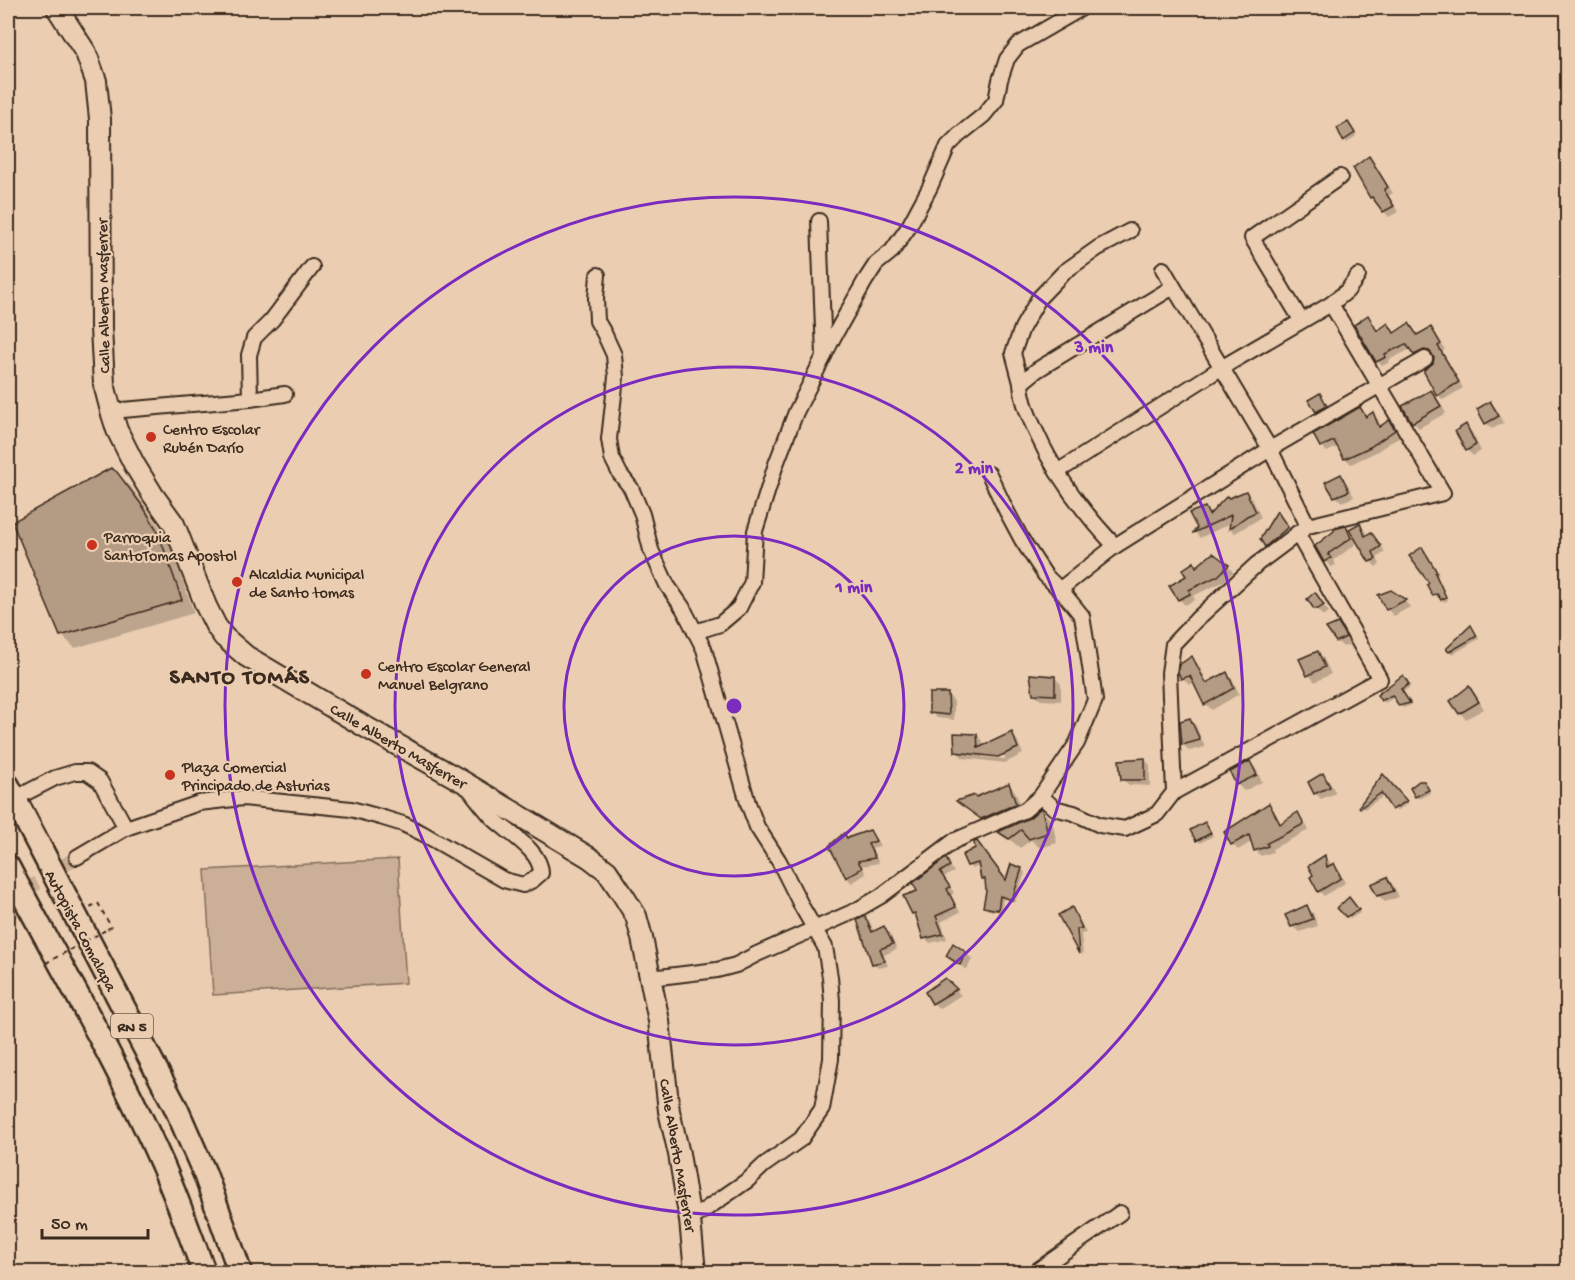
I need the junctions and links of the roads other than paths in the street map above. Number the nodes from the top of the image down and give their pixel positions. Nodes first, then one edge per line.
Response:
1 (57, 8) edge
2 (1082, 8) edge
3 (1340, 177) dead end
4 (819, 221) dead end
5 (1130, 231) dead end
6 (312, 267) dead end
7 (1162, 269) dead end
8 (598, 275) dead end
9 (1358, 276) dead end
10 (1173, 286) junction
11 (1331, 304) junction
12 (1301, 320) junction
13 (824, 358) junction
14 (1425, 358) dead end
15 (1221, 368) junction
16 (1021, 383) junction
17 (1378, 386) junction
18 (285, 394) dead end
19 (250, 399) junction
20 (111, 411) junction
21 (1270, 449) junction
22 (1057, 472) junction
23 (989, 474) dead end
24 (1303, 530) junction
25 (1115, 546) junction
26 (1059, 590) junction
27 (695, 632) junction
28 (462, 781) junction
29 (1174, 792) junction
30 (11, 793) edge
31 (1041, 796) junction
32 (126, 828) junction
33 (77, 857) tunnel mouth
34 (8, 867) edge
35 (816, 929) junction
36 (651, 978) junction
37 (1120, 1213) dead end
38 (690, 1220) junction
39 (204, 1272) edge
40 (240, 1272) edge
41 (695, 1272) edge
42 (1035, 1272) edge

1 - 20 main road, Calle Alberto Masferrer
2 - 13 street
3 - 12 street
4 - 13 street
5 - 16 street
6 - 19 street
7 - 10 street
8 - 27 street
9 - 11 street
10 - 15 street
10 - 16 street
11 - 12 street
11 - 17 street
12 - 15 street
13 - 27 street
14 - 17 street
15 - 21 street
15 - 22 street
16 - 22 street
17 - 21 street
17 - 24 street
18 - 19 street
19 - 20 street
20 - 28 main road, Calle Alberto Masferrer
21 - 24 street
21 - 25 street
22 - 25 street
23 - 26 street
24 - 29 street
24 - 29 street
25 - 26 street
26 - 31 street
27 - 35 street
28 - 32 street
28 - 36 main road, Calle Alberto Masferrer
29 - 31 street
30 - 32 street
30 - 40 highway, Autopista Comalapa / RN 5
31 - 35 street
32 - 33 street
34 - 39 highway, RN 5
35 - 36 street
35 - 38 street
36 - 38 main road, Calle Alberto Masferrer
37 - 42 street
38 - 41 main road, Calle Alberto Masferrer

